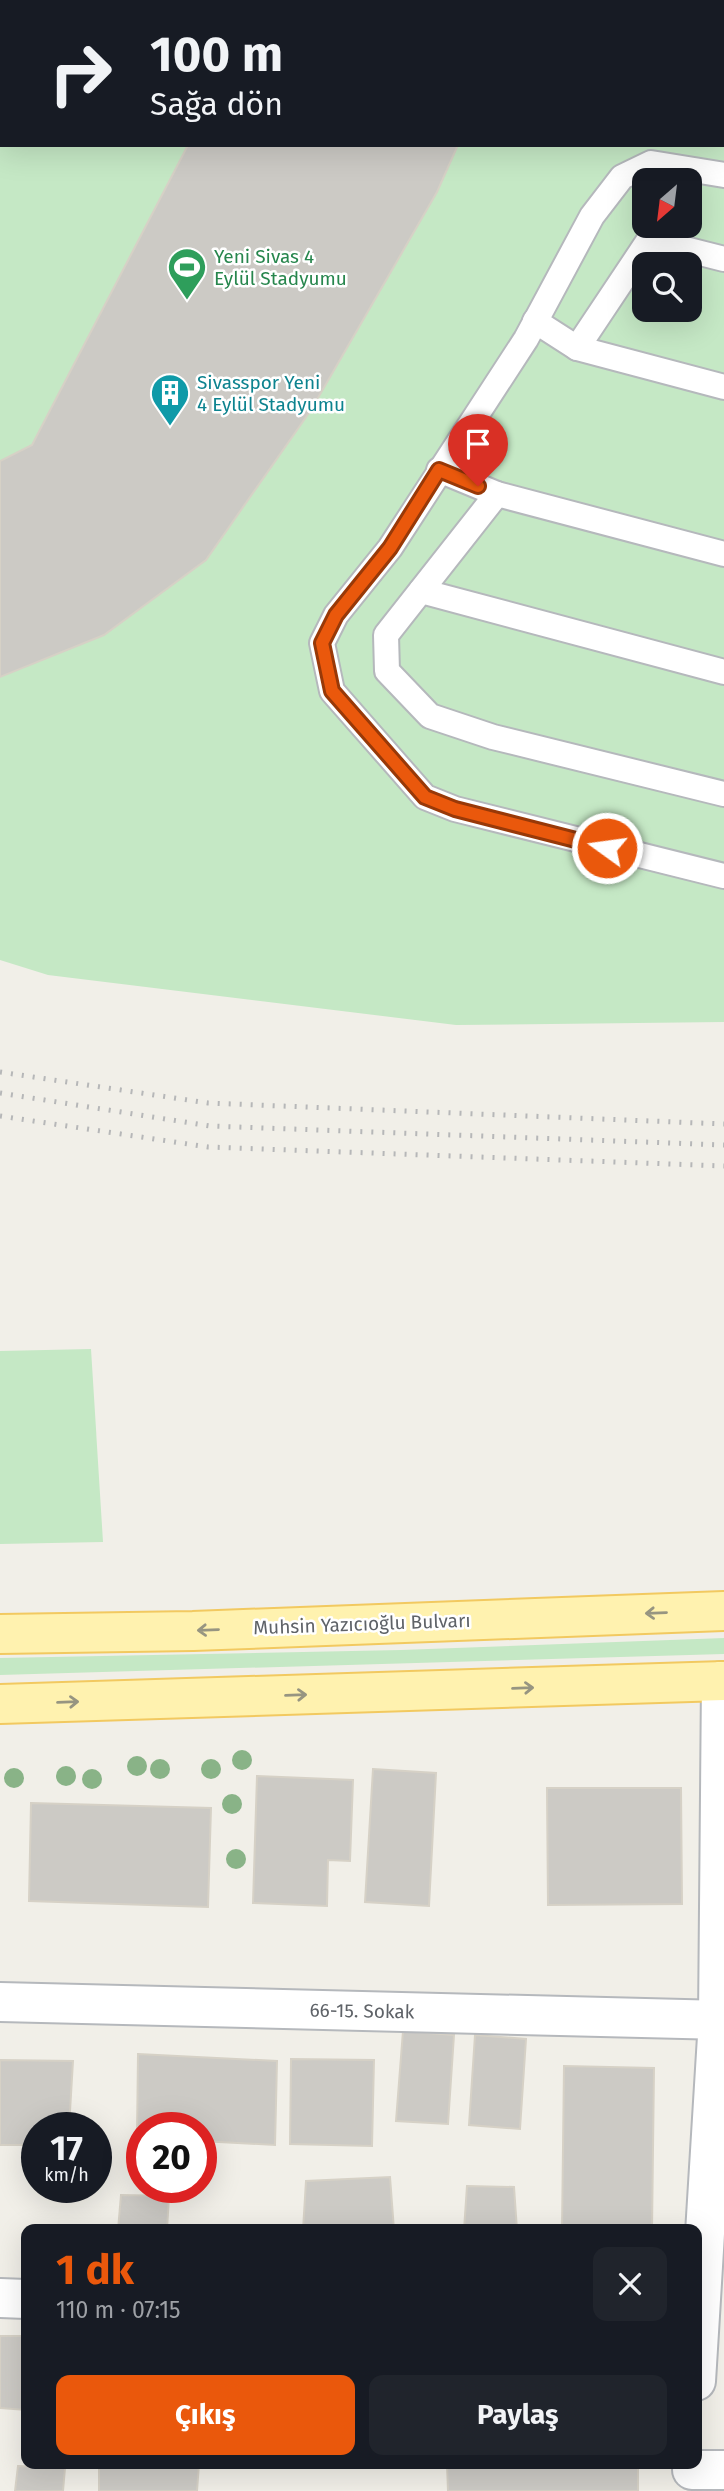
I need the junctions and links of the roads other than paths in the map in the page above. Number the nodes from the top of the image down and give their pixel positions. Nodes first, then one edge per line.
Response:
1 (724, 175) edge
2 (724, 259) edge
3 (535, 321) junction
4 (577, 348) junction
5 (724, 387) edge
6 (439, 470) junction
7 (498, 494) junction
8 (724, 554) edge
9 (421, 591) junction
10 (724, 672) edge
11 (724, 794) edge
12 (724, 876) edge
13 (724, 1611) edge
14 (0, 1634) edge
15 (722, 1681) edge
16 (0, 1704) edge
17 (0, 2002) edge
18 (721, 2020) edge
19 (702, 2266) edge
20 (0, 2298) edge
21 (21, 2299) edge

1 - 3 lane
2 - 4 lane
3 - 4 lane
3 - 6 lane
4 - 5 lane
6 - 7 lane
6 - 12 lane
7 - 8 lane
7 - 9 lane
9 - 10 lane
9 - 11 lane
13 -> 14 main road, Muhsin Yazıcıoğlu Bulvarı
16 -> 15 main road
15 - 18 street
17 - 18 street, 66-15. Sokak
18 - 19 street
20 - 21 street

